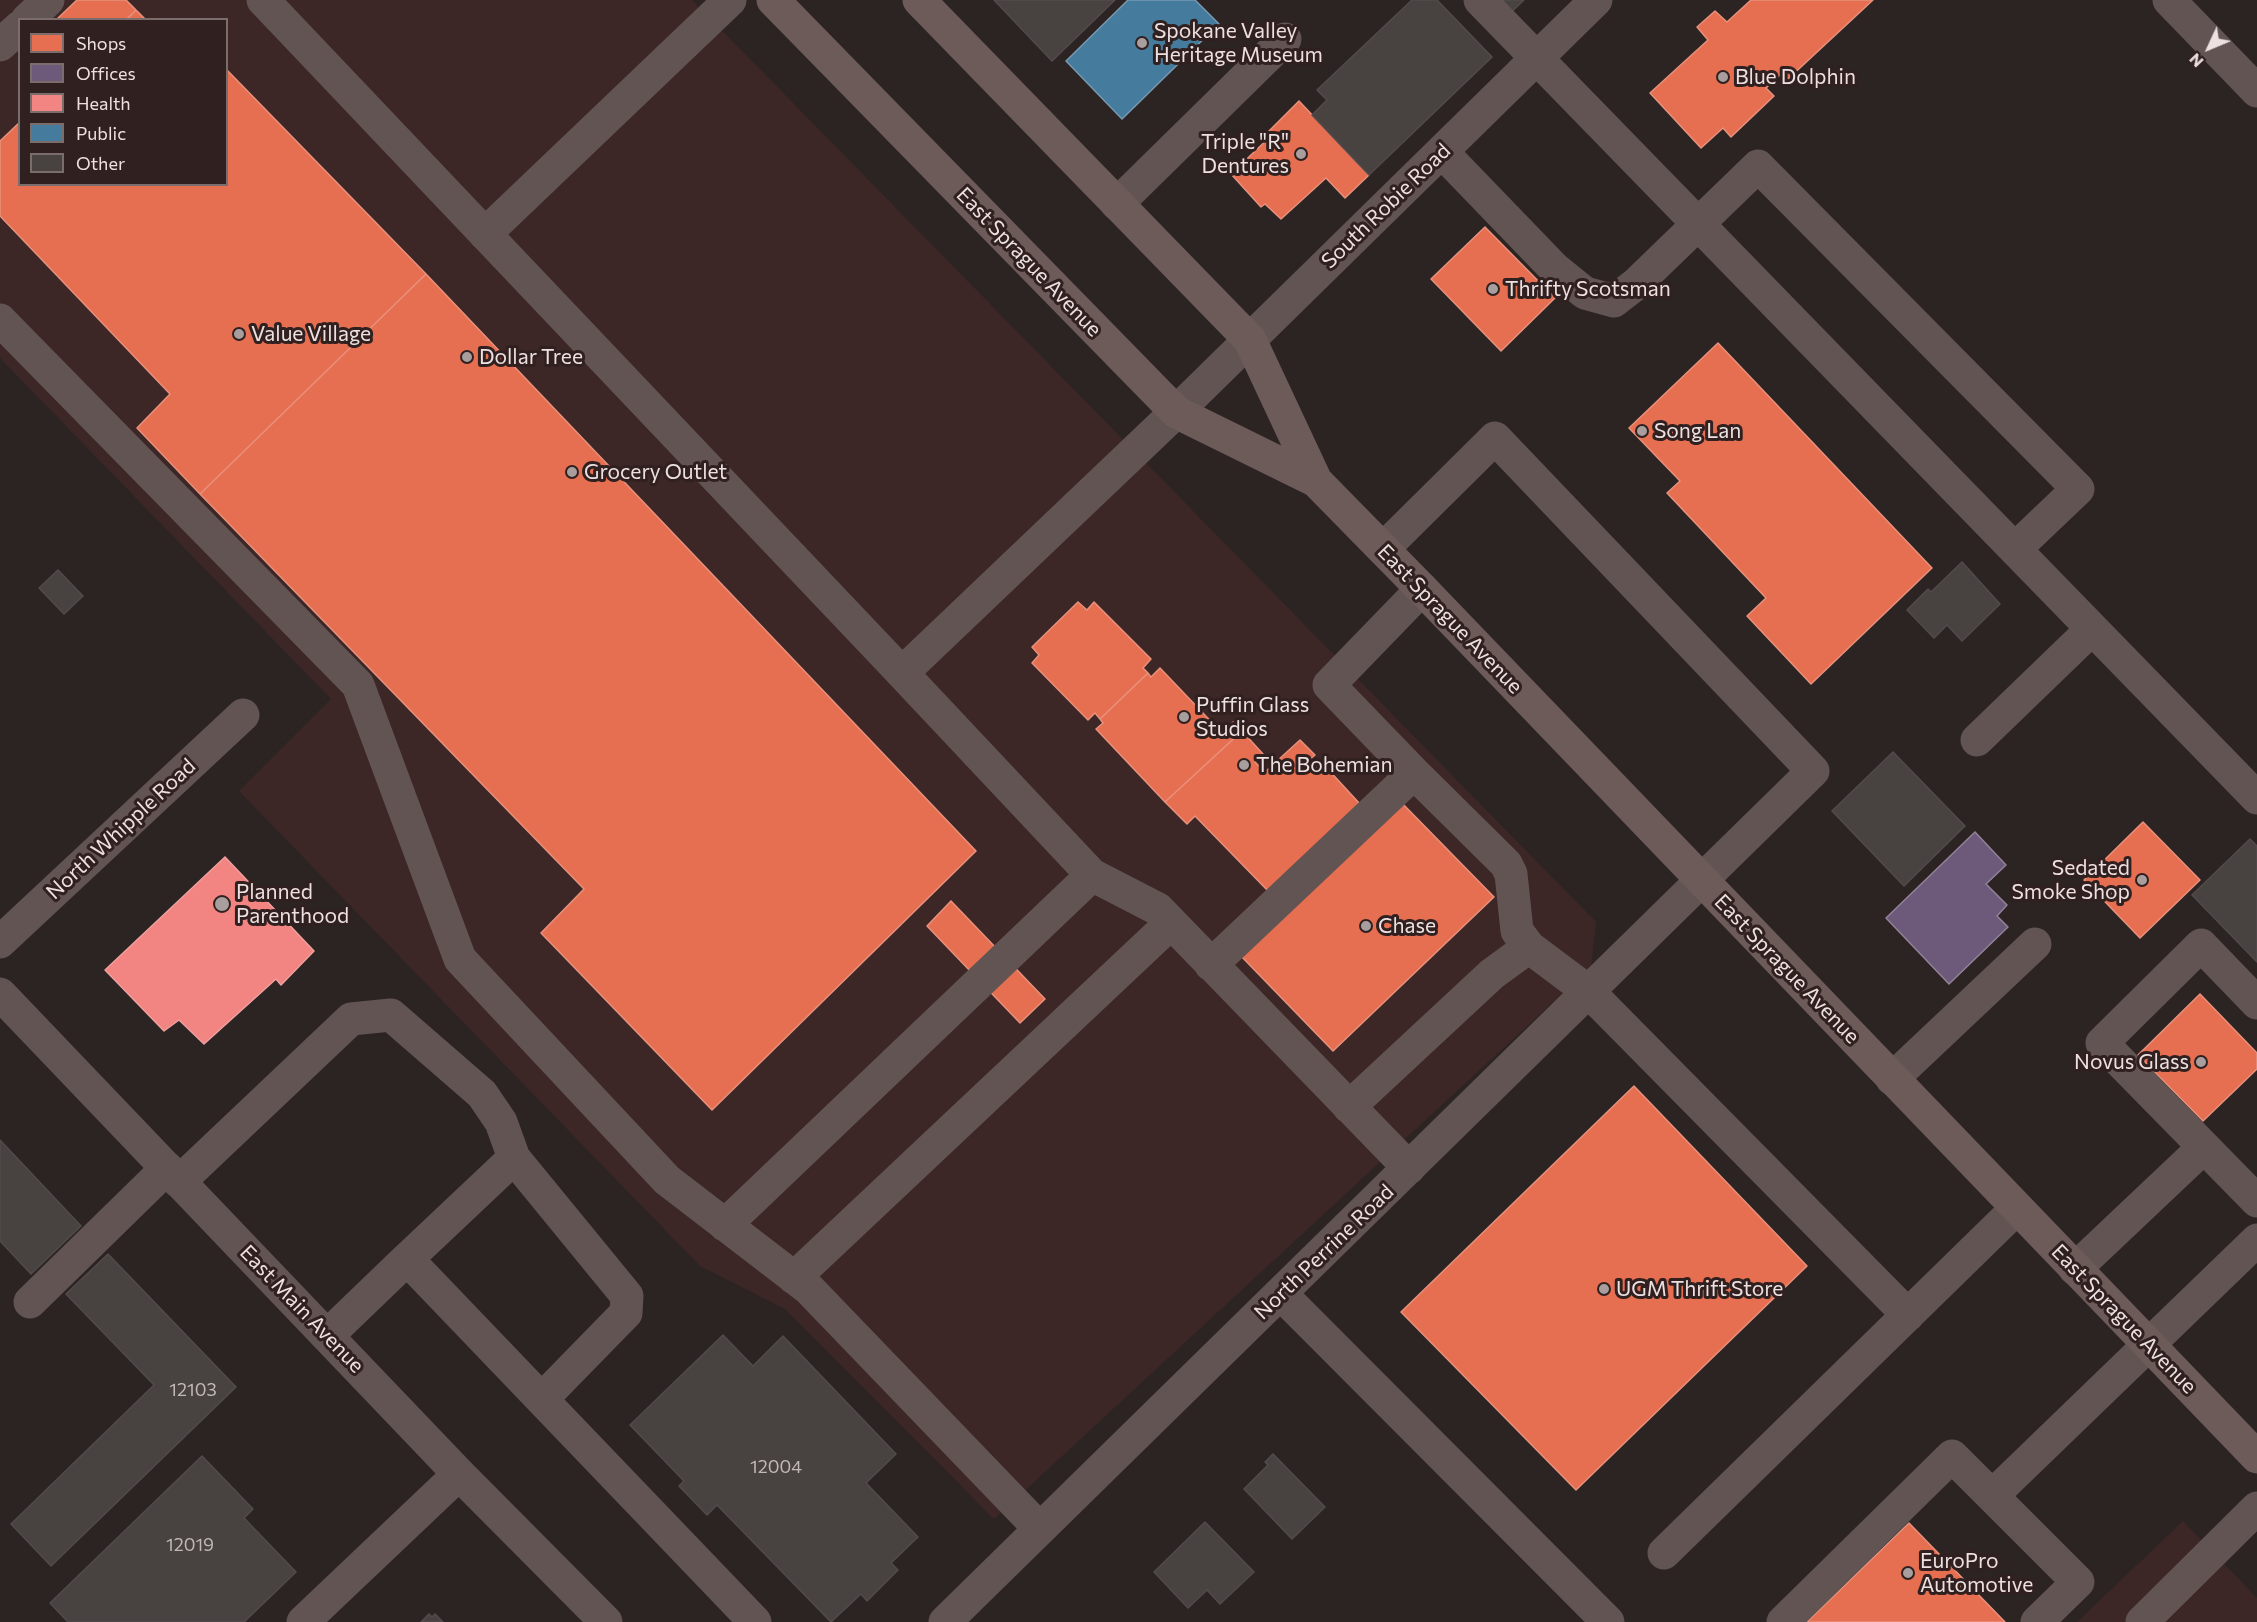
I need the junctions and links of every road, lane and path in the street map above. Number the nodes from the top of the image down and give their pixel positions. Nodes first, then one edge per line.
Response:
1 (48, 0) edge
2 (730, 0) edge
3 (773, 0) edge
4 (919, 0) edge
5 (1480, 0) edge
6 (1596, 0) edge
7 (2169, 0) edge
8 (279, 5) edge
9 (29, 18) edge
10 (18, 29) edge
11 (1285, 39) dead end
12 (0, 45) edge
13 (1537, 58) junction
14 (2257, 91) edge
15 (1442, 152) junction
16 (1117, 204) junction
17 (1698, 224) junction
18 (485, 234) junction
19 (0, 320) edge
20 (1250, 340) junction
21 (1176, 412) junction
22 (1316, 481) junction
23 (1383, 549) junction
24 (2015, 549) junction
25 (1422, 589) junction
26 (2092, 629) junction
27 (902, 673) junction
28 (243, 715) dead end
29 (1977, 740) dead end
30 (1414, 773) junction
31 (2257, 798) edge
32 (1092, 875) junction
33 (1702, 881) junction
34 (1171, 923) junction
35 (0, 942) edge
36 (2035, 944) dead end
37 (1529, 947) junction
38 (1211, 965) junction
39 (1589, 992) junction
40 (0, 994) edge
41 (2257, 1003) edge
42 (1892, 1079) junction
43 (1349, 1107) junction
44 (2204, 1147) junction
45 (514, 1158) junction
46 (1409, 1168) junction
47 (173, 1175) junction
48 (2257, 1201) edge
49 (2018, 1208) junction
50 (725, 1225) junction
51 (2257, 1240) edge
52 (407, 1258) junction
53 (2075, 1269) junction
54 (794, 1278) junction
55 (1281, 1294) junction
56 (30, 1302) dead end
57 (1908, 1315) junction
58 (327, 1336) junction
59 (2148, 1344) junction
60 (542, 1399) junction
61 (2257, 1457) edge
62 (459, 1474) junction
63 (1992, 1496) junction
64 (2257, 1508) edge
65 (1040, 1529) junction
66 (1664, 1553) dead end
67 (303, 1622) edge
68 (606, 1622) edge
69 (755, 1622) edge
70 (945, 1622) edge
71 (1608, 1622) edge
72 (1783, 1622) edge
73 (2037, 1622) edge
74 (2142, 1622) edge

1 - 9 street
2 - 18 street
3 - 21 main road, East Sprague Avenue
4 - 16 main road, East Sprague Avenue
5 - 13 street
6 - 13 street, South Robie Road
7 - 14 street
8 - 18 street
10 - 12 street
11 - 16 street
13 - 15 street, South Robie Road
13 - 17 street
15 - 17 street
15 - 20 street, South Robie Road
16 - 20 main road, East Sprague Avenue
17 - 24 street
17 - 24 street
18 - 27 street
19 - 50 street
20 - 21 street, South Robie Road
20 - 22 main road, East Sprague Avenue
21 - 22 main road, East Sprague Avenue
21 - 27 street, South Robie Road
22 - 23 main road, East Sprague Avenue
23 - 25 main road, East Sprague Avenue
23 - 33 street, North Perrine Road
24 - 26 street
25 - 30 street
25 - 33 main road, East Sprague Avenue
26 - 29 street
26 - 31 street
27 - 32 street
28 - 35 street, North Whipple Road
30 - 37 street
30 - 38 street
32 - 34 street
32 - 50 street
33 - 39 street, North Perrine Road
33 - 42 main road, East Sprague Avenue
34 - 38 street
34 - 54 street
36 - 42 street
37 - 39 street
37 - 43 street
38 - 43 street
39 - 46 street, North Perrine Road
39 - 57 street
40 - 47 street, East Main Avenue
41 - 44 street
42 - 49 main road, East Sprague Avenue
43 - 46 street
44 - 48 street
44 - 53 street
45 - 47 street
45 - 52 street
45 - 60 street
46 - 55 street, North Perrine Road
47 - 56 street
47 - 58 street, East Main Avenue
49 - 53 main road, East Sprague Avenue
49 - 57 street
50 - 54 street
51 - 59 street
52 - 58 street
52 - 60 street
53 - 59 main road, East Sprague Avenue
54 - 65 street
55 - 65 street, North Perrine Road
55 - 71 street
57 - 66 street
58 - 62 street, East Main Avenue
59 - 61 main road, East Sprague Avenue
59 - 63 street
60 - 69 street
62 - 67 street
62 - 68 street, East Main Avenue
63 - 72 street
63 - 73 street
64 - 74 street
65 - 70 street, North Perrine Road

